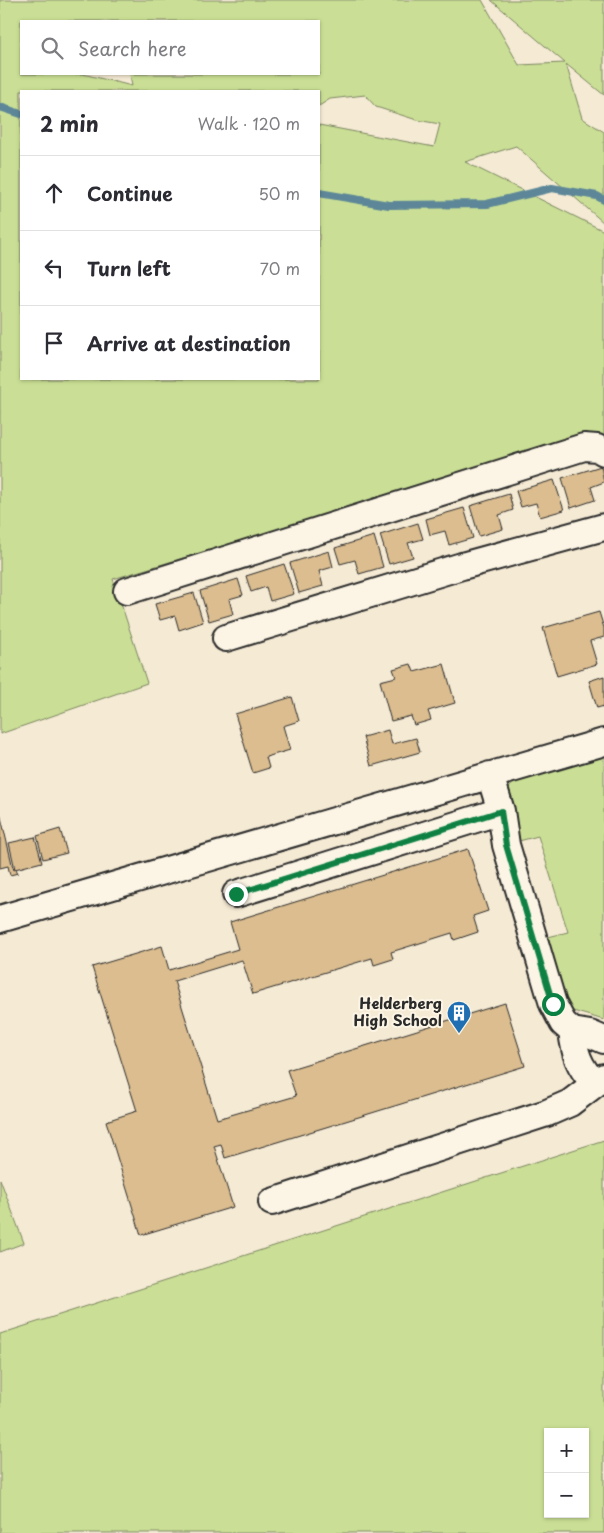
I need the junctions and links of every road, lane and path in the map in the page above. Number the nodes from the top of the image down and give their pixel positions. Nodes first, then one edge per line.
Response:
1 (604, 452) edge
2 (604, 527) edge
3 (127, 591) dead end
4 (226, 638) dead end
5 (604, 742) edge
6 (490, 775) junction
7 (501, 811) junction
8 (236, 894) dead end
9 (0, 919) edge
10 (572, 1031) junction
11 (604, 1040) edge
12 (599, 1080) edge
13 (272, 1202) dead end

1 - 3 street
2 - 4 street
5 - 6 street
6 - 7 street
6 - 9 street
7 - 8 street
7 - 10 street
10 - 11 street
10 - 12 street
12 - 13 street

